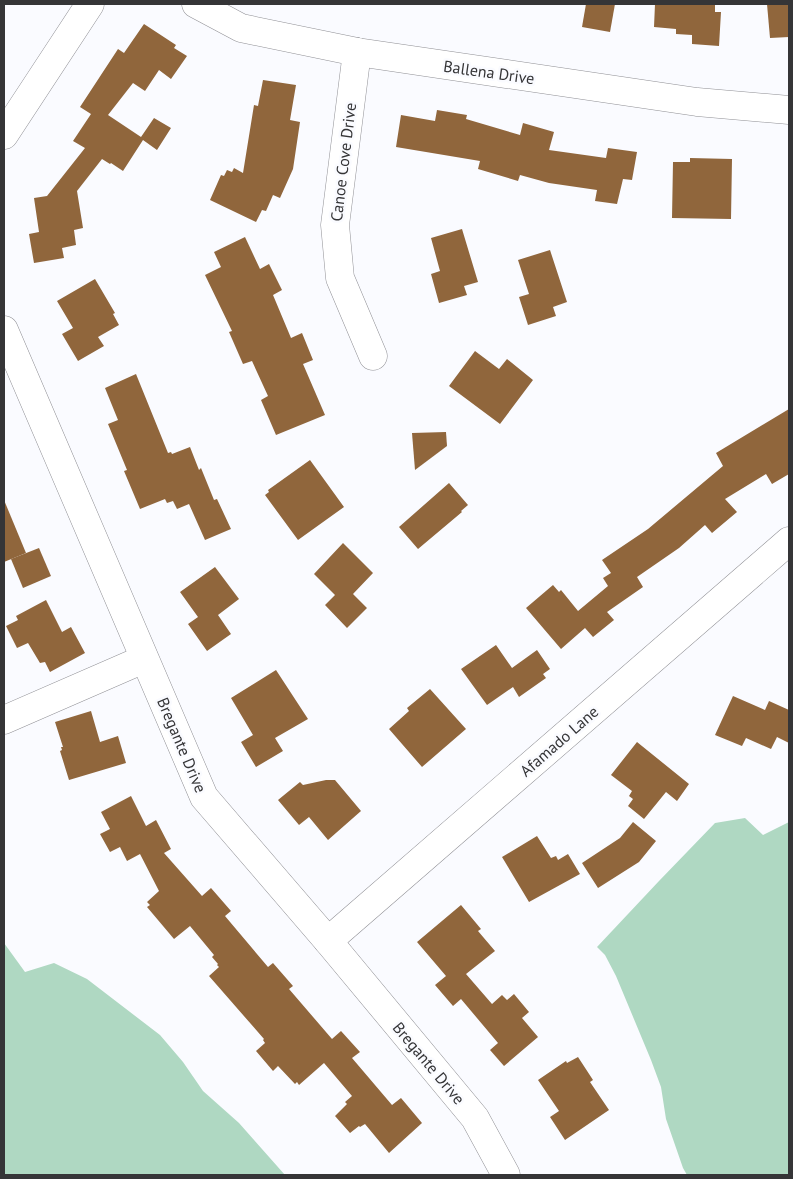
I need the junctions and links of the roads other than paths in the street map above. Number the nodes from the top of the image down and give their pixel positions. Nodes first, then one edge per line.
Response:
1 (90, 4) edge
2 (196, 4) edge
3 (357, 52) junction
4 (789, 110) edge
5 (4, 135) edge
6 (4, 330) edge
7 (373, 356) dead end
8 (789, 541) edge
9 (144, 659) junction
10 (4, 720) edge
11 (328, 941) junction
12 (506, 1175) edge

1 - 5 street
2 - 3 street, Ballena Drive
3 - 4 street, Ballena Drive
3 - 7 street, Canoe Cove Drive
6 - 9 street, Bregante Drive
8 - 11 street, Afamado Lane
9 - 10 street
9 - 11 street, Bregante Drive
11 - 12 street, Bregante Drive

